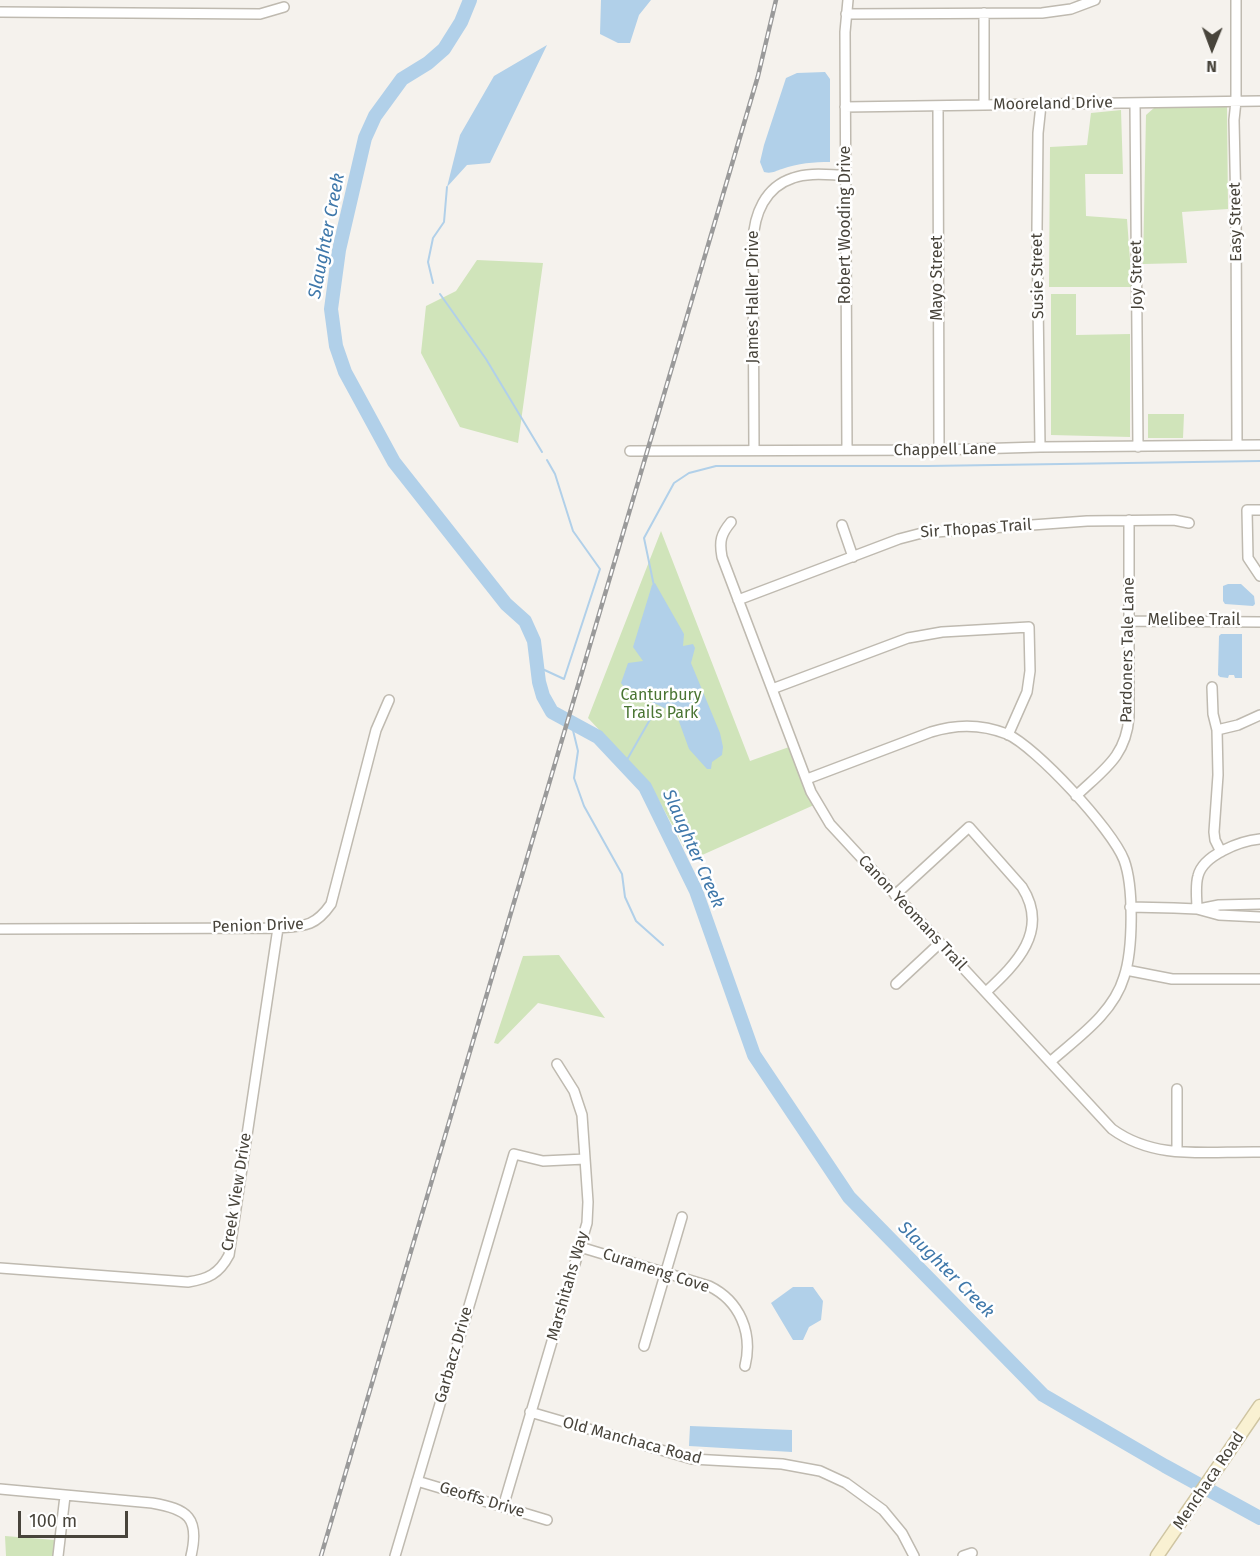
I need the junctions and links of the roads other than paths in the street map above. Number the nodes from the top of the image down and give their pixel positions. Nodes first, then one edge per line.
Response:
1 (849, 0) edge
2 (1092, 0) edge
3 (1236, 0) edge
4 (284, 8) dead end
5 (0, 12) edge
6 (984, 13) junction
7 (846, 14) junction
8 (1236, 101) junction
9 (1260, 101) edge
10 (1135, 103) junction
11 (984, 105) junction
12 (1041, 105) junction
13 (938, 106) junction
14 (845, 107) junction
15 (845, 175) junction
16 (1237, 445) junction
17 (1260, 445) edge
18 (1040, 447) junction
19 (1138, 447) junction
20 (754, 450) junction
21 (847, 450) junction
22 (939, 450) junction
23 (630, 451) dead end
24 (1260, 510) edge
25 (1129, 520) junction
26 (731, 522) dead end
27 (1189, 523) dead end
28 (842, 525) dead end
29 (853, 557) junction
30 (1256, 561) edge
31 (1260, 576) edge
32 (738, 600) junction
33 (1129, 621) junction
34 (1260, 621) edge
35 (1212, 687) dead end
36 (772, 689) junction
37 (389, 700) dead end
38 (1260, 715) edge
39 (1217, 730) junction
40 (1008, 735) junction
41 (807, 779) junction
42 (1076, 796) junction
43 (1260, 839) edge
44 (1221, 852) junction
45 (895, 895) junction
46 (1260, 904) edge
47 (1130, 907) junction
48 (1197, 909) junction
49 (1260, 916) edge
50 (278, 928) junction
51 (0, 929) edge
52 (940, 943) junction
53 (1126, 970) junction
54 (1260, 979) edge
55 (896, 984) dead end
56 (986, 992) junction
57 (1050, 1062) junction
58 (557, 1065) dead end
59 (1177, 1089) dead end
60 (1177, 1151) junction
61 (1260, 1152) edge
62 (585, 1159) junction
63 (682, 1217) dead end
64 (580, 1247) junction
65 (0, 1269) edge
66 (666, 1272) junction
67 (644, 1346) dead end
68 (745, 1366) dead end
69 (1260, 1406) edge
70 (531, 1412) junction
71 (417, 1481) junction
72 (0, 1489) edge
73 (65, 1496) junction
74 (503, 1507) junction
75 (547, 1520) dead end
76 (58, 1556) edge
77 (191, 1556) edge
78 (395, 1556) edge
79 (914, 1556) edge
80 (1157, 1556) edge

1 - 7 street, Robert Wooding Drive
2 - 6 street
3 - 8 street, Easy Street
4 - 5 street
6 - 7 street
6 - 11 street
7 - 14 street, Robert Wooding Drive
8 - 9 street, Mooreland Drive
8 - 10 street, Mooreland Drive
8 - 16 street, Easy Street
10 - 12 street, Mooreland Drive
10 - 19 street, Joy Street
11 - 12 street, Mooreland Drive
11 - 13 street, Mooreland Drive
12 - 18 street, Susie Street
13 - 14 street, Mooreland Drive
13 - 22 street, Mayo Street
14 - 15 street, Robert Wooding Drive
15 - 20 street, James Haller Drive
15 - 21 street, Robert Wooding Drive
16 - 17 street, Chappell Lane
16 - 19 street, Chappell Lane
18 - 19 street, Chappell Lane
18 - 22 street, Chappell Lane
20 - 21 street, Chappell Lane
20 - 23 street, Chappell Lane
21 - 22 street, Chappell Lane
24 - 30 street
25 - 27 street, Sir Thopas Trail
25 - 29 street, Sir Thopas Trail
25 - 33 street, Pardoners Tale Lane
26 - 32 street, Canon Yeomans Trail
28 - 29 street
29 - 32 street, Sir Thopas Trail
30 - 31 street
32 - 36 street, Canon Yeomans Trail
33 - 34 street, Melibee Trail
33 - 42 street, Pardoners Tale Lane
35 - 39 street
36 - 40 street
36 - 41 street, Canon Yeomans Trail
37 - 50 street, Penion Drive
38 - 39 street
39 - 44 street
40 - 41 street
40 - 42 street
41 - 45 street, Canon Yeomans Trail
42 - 47 street
43 - 44 street
44 - 48 street
45 - 52 street, Canon Yeomans Trail
45 - 56 street
46 - 48 street
47 - 48 street
47 - 53 street
48 - 49 street
50 - 51 street, Penion Drive
50 - 65 street, Creek View Drive
52 - 55 street
52 - 56 street, Canon Yeomans Trail
53 - 54 street
53 - 57 street
56 - 57 street, Canon Yeomans Trail
57 - 60 street, Canon Yeomans Trail
58 - 62 street, Marshitahs Way
59 - 60 street
60 - 61 street, Canon Yeomans Trail
62 - 64 street, Marshitahs Way
62 - 71 street, Garbacz Drive
63 - 66 street
64 - 66 street, Curameng Cove
64 - 70 street, Marshitahs Way
66 - 67 street
66 - 68 street, Curameng Cove
69 - 80 main road, Menchaca Road
70 - 74 street, Marshitahs Way
70 - 79 street, Old Manchaca Road
71 - 74 street, Geoffs Drive
71 - 78 street, Garbacz Drive
72 - 73 street
73 - 76 street
73 - 77 street
74 - 75 street, Geoffs Drive

